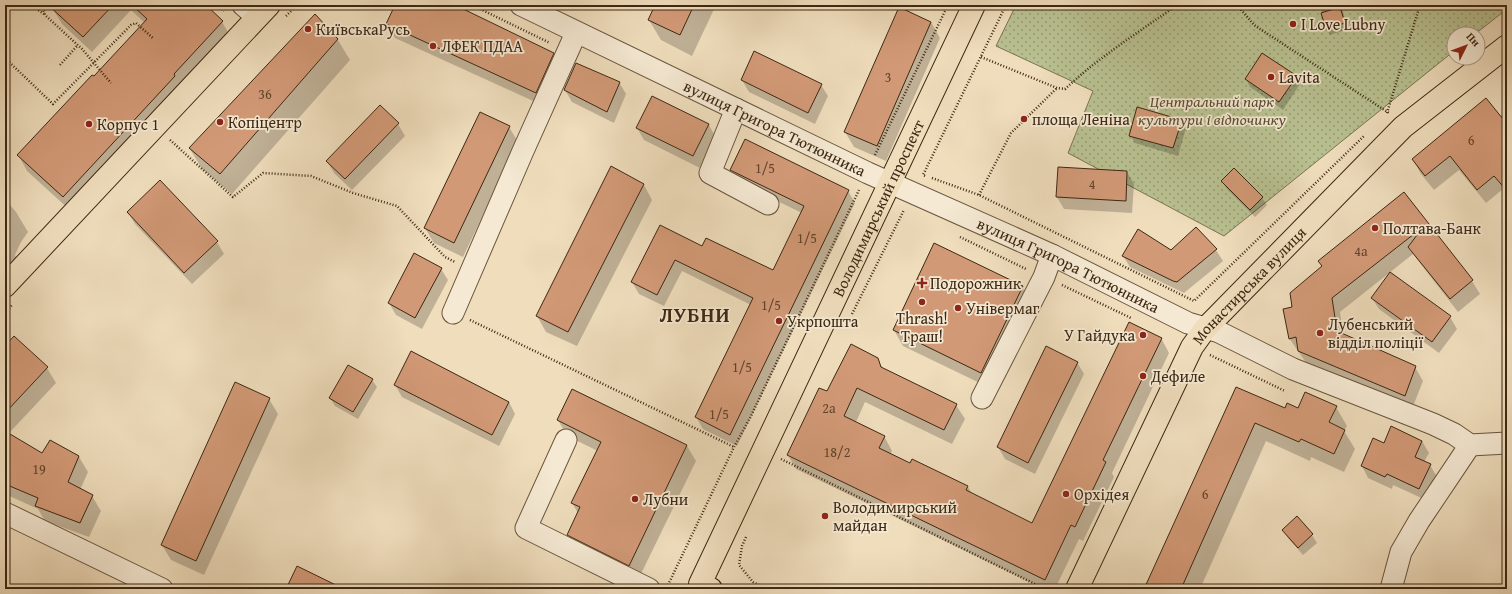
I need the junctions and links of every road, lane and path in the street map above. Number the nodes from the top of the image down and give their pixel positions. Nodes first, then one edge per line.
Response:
1 (31, 5) edge
2 (42, 5) edge
3 (521, 5) edge
4 (948, 5) edge
5 (974, 5) edge
6 (1006, 5) edge
7 (1177, 5) edge
8 (1237, 5) edge
9 (1420, 5) edge
10 (256, 9) edge
11 (45, 14) junction
12 (576, 32) junction
13 (154, 39) dead end
14 (78, 46) junction
15 (1507, 46) edge
16 (981, 57) junction
17 (5, 58) edge
18 (93, 62) junction
19 (60, 65) dead end
20 (111, 83) dead end
21 (1057, 88) junction
22 (736, 108) junction
23 (1388, 112) junction
24 (1383, 118) dead end
25 (1403, 128) junction
26 (1366, 134) dead end
27 (168, 138) dead end
28 (876, 156) dead end
29 (890, 183) junction
30 (860, 190) dead end
31 (979, 195) junction
32 (768, 204) dead end
33 (903, 210) dead end
34 (1052, 255) junction
35 (472, 268) junction
36 (5, 286) edge
37 (453, 313) joint
38 (850, 317) dead end
39 (1205, 329) junction
40 (1205, 353) dead end
41 (1285, 391) dead end
42 (982, 398) dead end
43 (566, 440) dead end
44 (1507, 443) edge
45 (1470, 445) junction
46 (734, 447) junction
47 (784, 452) dead end
48 (781, 459) junction
49 (778, 466) dead end
50 (5, 513) edge
51 (748, 532) dead end
52 (703, 587) edge
53 (162, 589) edge
54 (649, 589) edge
55 (666, 589) edge
56 (767, 589) edge
57 (1045, 589) edge
58 (1078, 589) edge
59 (1391, 589) edge

1 - 11 path
2 - 11 path
3 - 12 street, вулиця Григора Тютюнника
4 - 28 path
5 - 29 main road, Володимирський проспект
6 - 16 path
7 - 21 path
8 - 23 path
9 - 23 path
10 - 36 main road
11 - 14 path
12 - 22 street, вулиця Григора Тютюнника
12 - 35 street
13 - 18 path
14 - 18 path
14 - 19 path
15 - 25 main road, Монастирська вулиця
16 - 21 path
16 - 31 path
17 - 18 path
18 - 20 path
21 - 31 path
22 - 29 street, вулиця Григора Тютюнника
22 - 32 street
23 - 24 path
23 - 25 path
25 - 39 main road, Монастирська вулиця
26 - 31 path
27 - 35 path
29 - 34 street, вулиця Григора Тютюнника
29 - 52 main road, Володимирський проспект
30 - 46 path
33 - 38 path
34 - 39 street, вулиця Григора Тютюнника
34 - 42 street
35 - 37 street
37 - 46 path
39 - 45 street, вулиця Григора Тютюнника
39 - 58 main road, Монастирська вулиця
40 - 41 path
43 - 54 street
44 - 45 street
45 - 59 street
46 - 55 path
47 - 48 path
48 - 49 path
48 - 57 path
50 - 53 street
51 - 56 path

